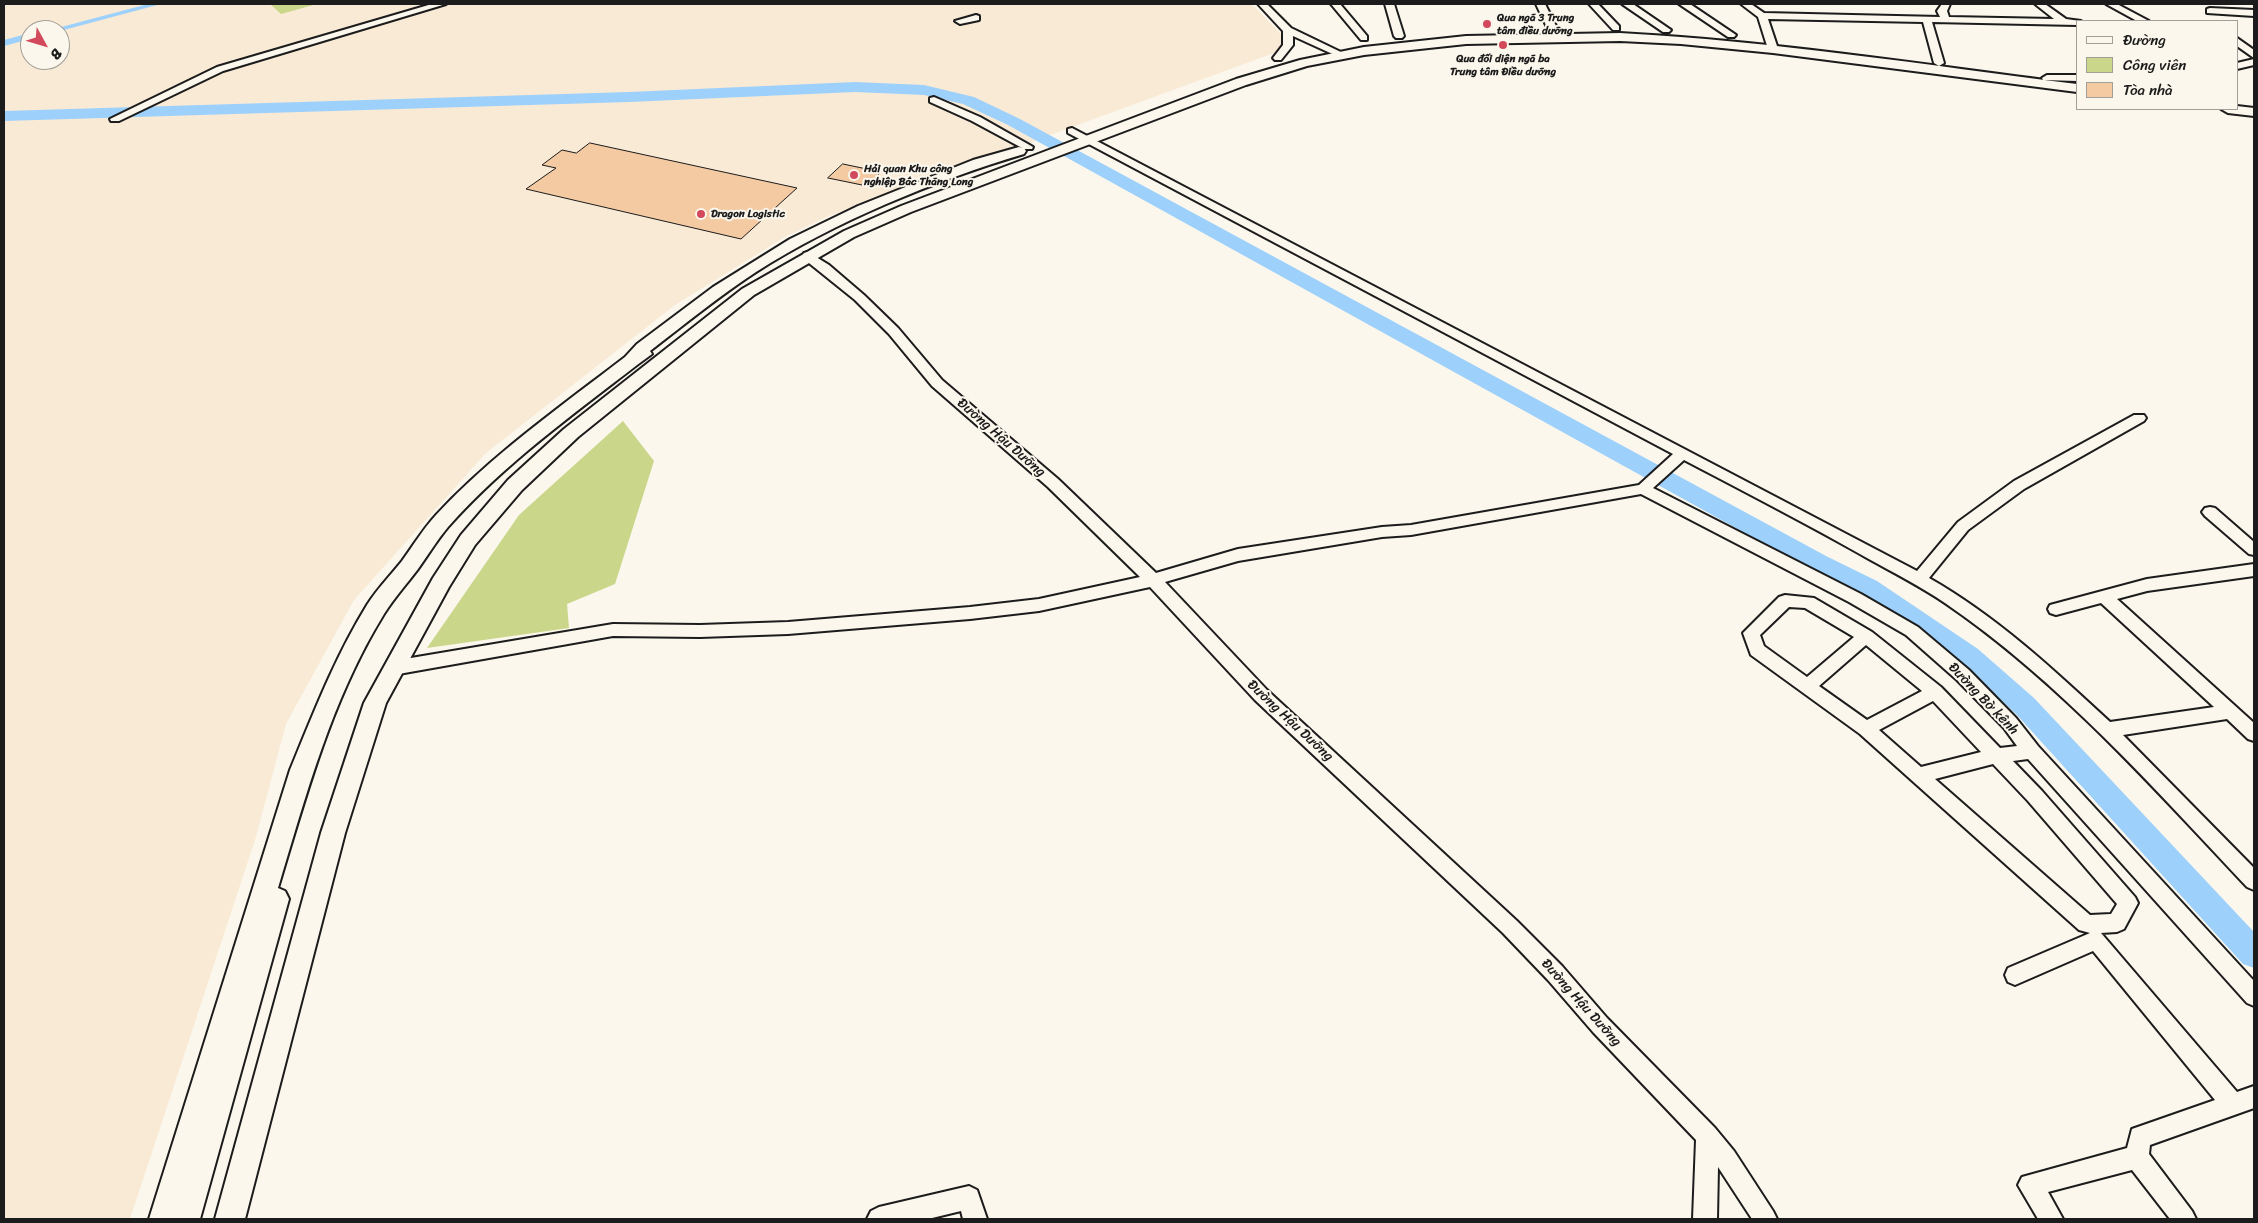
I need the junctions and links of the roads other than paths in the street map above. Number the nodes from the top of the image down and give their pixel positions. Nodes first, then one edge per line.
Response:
1 (441, 4) edge
2 (1262, 4) edge
3 (1336, 4) edge
4 (1389, 4) edge
5 (1540, 4) edge
6 (1593, 4) edge
7 (1627, 4) edge
8 (1684, 4) edge
9 (1746, 4) edge
10 (1946, 4) edge
11 (2040, 4) edge
12 (2111, 4) edge
13 (2208, 7) edge
14 (2254, 13) edge
15 (1762, 16) junction
16 (976, 18) dead end
17 (1927, 19) junction
18 (1945, 19) junction
19 (2142, 20) edge
20 (2214, 20) edge
21 (960, 21) dead end
22 (2063, 22) junction
23 (2076, 22) edge
24 (1616, 28) junction
25 (1288, 30) junction
26 (1666, 30) junction
27 (1554, 33) junction
28 (1732, 35) junction
29 (1399, 36) junction
30 (1364, 38) junction
31 (2238, 42) edge
32 (1343, 45) junction
33 (1772, 45) junction
34 (1318, 46) junction
35 (2254, 56) edge
36 (1278, 58) junction
37 (2254, 62) edge
38 (1939, 63) junction
39 (2238, 66) edge
40 (2076, 80) edge
41 (2076, 88) edge
42 (934, 100) dead end
43 (2238, 103) edge
44 (1144, 105) dead end
45 (2254, 106) edge
46 (2237, 110) edge
47 (2254, 112) edge
48 (115, 119) dead end
49 (1090, 124) dead end
50 (1072, 131) junction
51 (1087, 140) junction
52 (1044, 144) junction
53 (808, 256) junction
54 (2139, 418) dead end
55 (1683, 453) junction
56 (1648, 485) junction
57 (462, 501) junction
58 (494, 509) junction
59 (2210, 512) dead end
60 (441, 522) junction
61 (478, 529) junction
62 (2254, 550) edge
63 (408, 568) junction
64 (2254, 570) edge
65 (1153, 580) junction
66 (1918, 580) junction
67 (2104, 596) junction
68 (2056, 609) dead end
69 (1866, 636) junction
70 (394, 668) junction
71 (1808, 686) junction
72 (1935, 692) junction
73 (2230, 712) junction
74 (1866, 729) junction
75 (2105, 730) junction
76 (2254, 734) edge
77 (2032, 751) junction
78 (1994, 756) junction
79 (1920, 775) junction
80 (2254, 881) edge
81 (2015, 975) dead end
82 (2254, 996) edge
83 (2244, 1101) edge
84 (1706, 1136) junction
85 (2136, 1157) junction
86 (164, 1219) edge
87 (185, 1219) edge
88 (230, 1219) edge
89 (879, 1219) edge
90 (975, 1219) edge
91 (1705, 1219) edge
92 (1765, 1219) edge
93 (2050, 1219) edge
94 (2184, 1219) edge

1 - 48 street
2 - 25 street
3 - 30 street
4 - 29 street
5 - 27 street
6 - 24 street
7 - 26 street
8 - 28 street
9 - 15 street
10 - 18 street
11 - 22 street
12 - 19 street
13 - 14 street
13 - 20 street
15 - 17 street
15 - 33 street
16 - 21 street
17 - 18 street
17 - 38 street
18 - 22 street
22 - 23 street
24 - 26 main road
24 - 27 main road
25 - 34 street
25 - 36 street
26 - 28 main road
27 - 29 main road
27 - 32 main road
27 - 33 main road
28 - 33 main road
29 - 30 main road
30 - 32 main road
31 - 35 street
32 - 34 main road
32 - 51 main road
33 - 38 main road
33 - 41 main road
34 - 36 main road
36 - 44 main road
37 - 39 street
38 - 40 main road
42 - 52 street
43 - 45 main road
46 - 47 main road
49 - 50 main road
50 - 51 street
50 - 52 main road
51 - 52 main road
51 - 55 street
52 - 53 main road
52 - 57 main road
53 - 58 main road
53 - 65 street, Đường Hậu Dưỡng
54 - 66 street
55 - 56 street
55 - 66 street
56 - 65 street
56 - 77 street, Đường Bờ kênh
57 - 58 main road
57 - 60 main road
58 - 61 main road
59 - 62 street
60 - 61 main road
60 - 63 main road
61 - 70 main road
63 - 86 main road
63 - 87 main road
64 - 67 street
65 - 70 street
65 - 84 street, Đường Hậu Dưỡng
66 - 75 street
67 - 68 street
67 - 73 street
69 - 71 street
69 - 71 street
69 - 72 street
70 - 88 main road
71 - 74 street
72 - 74 street
72 - 78 street
73 - 75 street
73 - 76 street
74 - 79 street
75 - 80 street
77 - 78 street
77 - 82 street, Đường Bờ kênh
78 - 79 street
78 - 79 street
81 - 83 street
83 - 85 street
84 - 91 street
84 - 92 street, Đường Hậu Dưỡng
85 - 93 street
85 - 94 street
89 - 90 street

